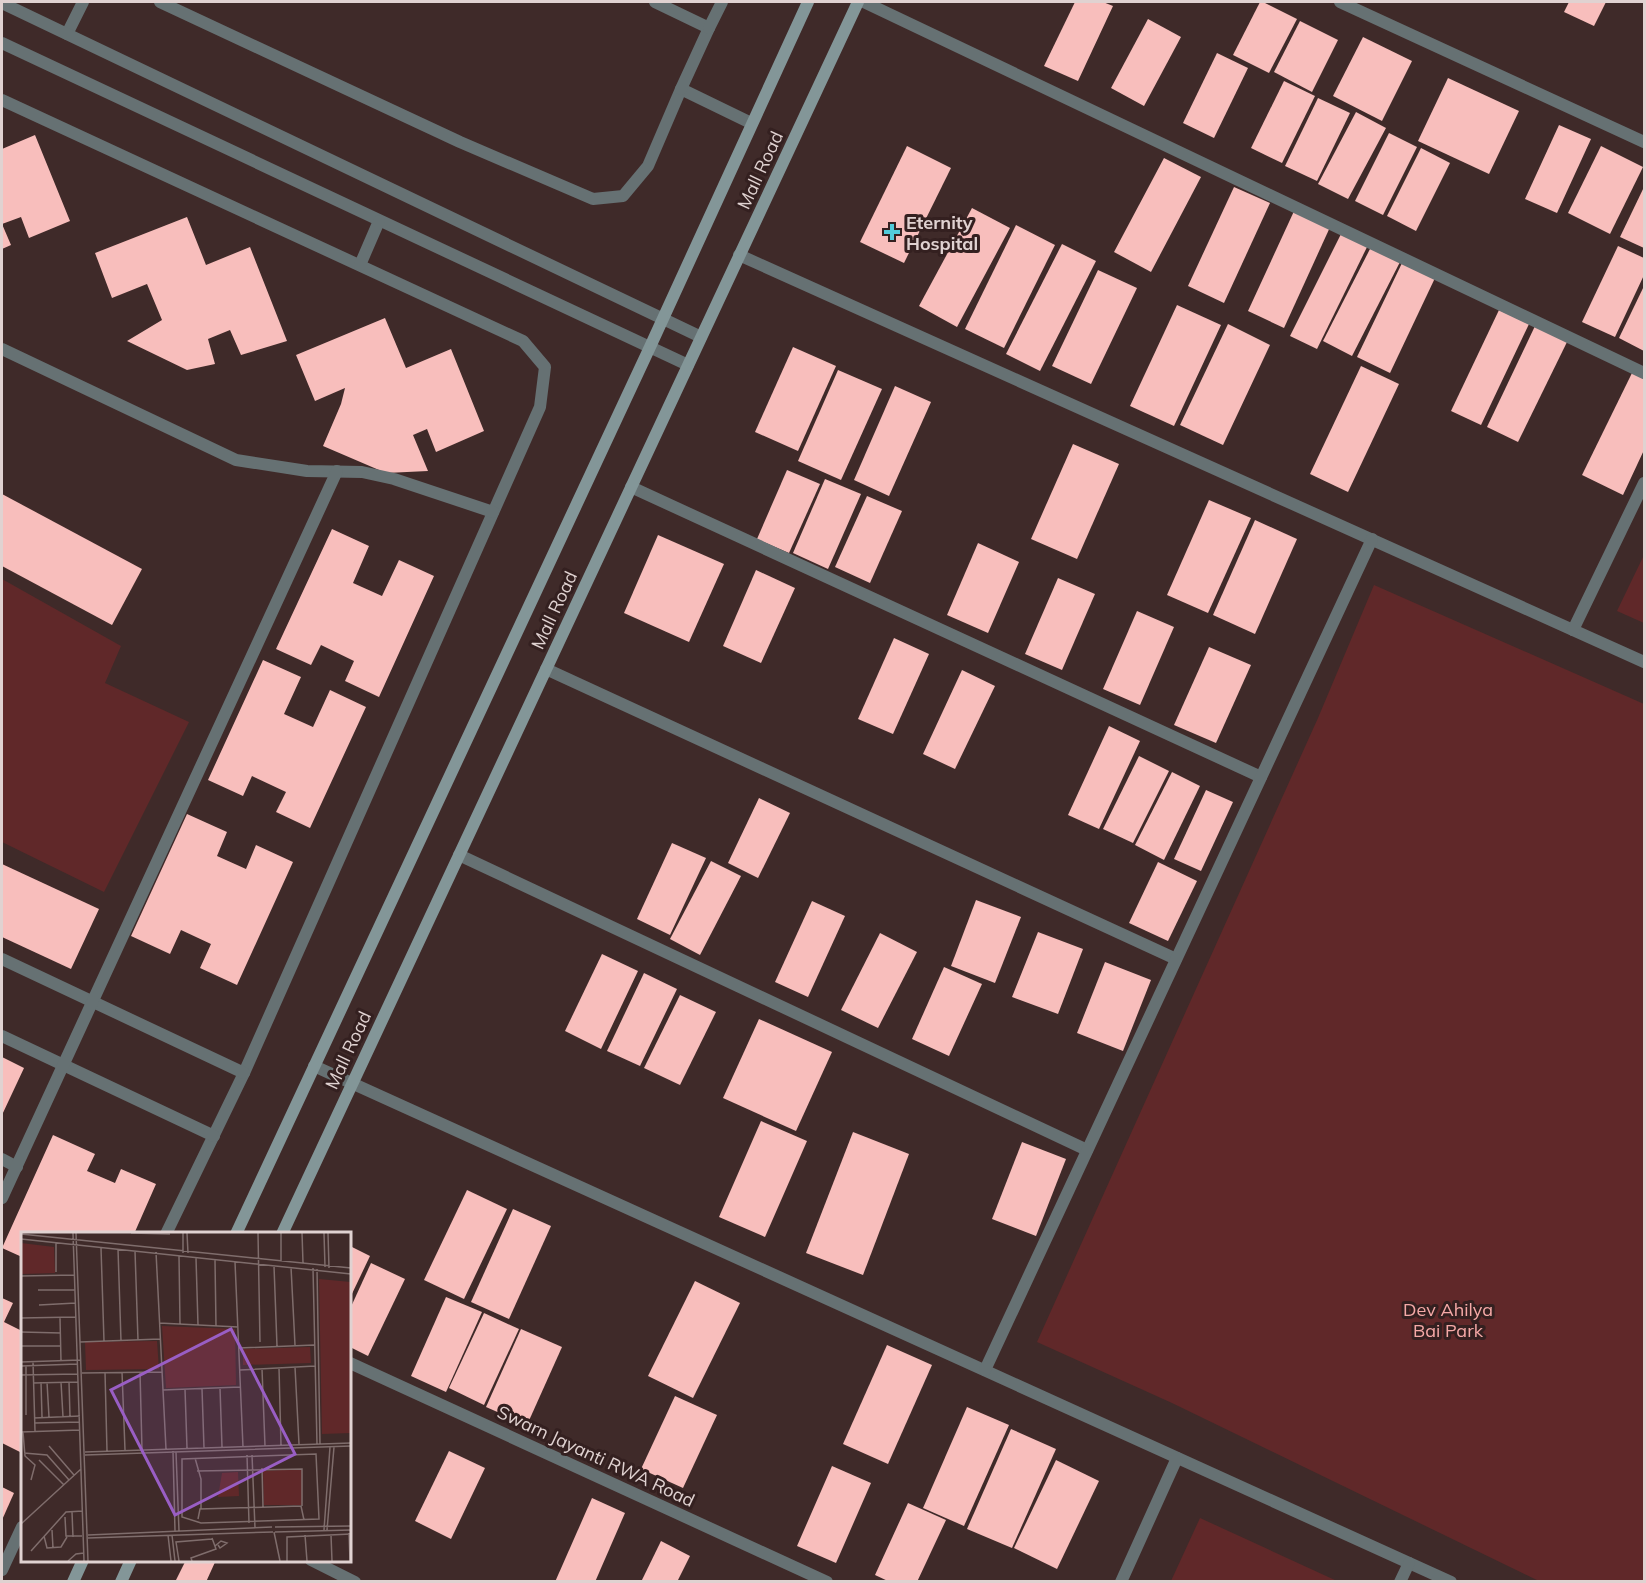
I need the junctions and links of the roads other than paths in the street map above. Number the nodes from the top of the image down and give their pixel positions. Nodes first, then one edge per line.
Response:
1 (83, 2) edge
2 (160, 2) edge
3 (655, 2) edge
4 (722, 2) edge
5 (808, 2) edge
6 (858, 2) edge
7 (864, 2) edge
8 (1340, 2) edge
9 (2, 3) edge
10 (709, 28) junction
11 (67, 34) junction
12 (2, 43) edge
13 (681, 89) junction
14 (2, 100) edge
15 (752, 123) junction
16 (1644, 142) edge
17 (380, 220) junction
18 (739, 255) junction
19 (360, 265) junction
20 (663, 319) junction
21 (701, 338) junction
22 (650, 347) junction
23 (2, 349) edge
24 (688, 365) junction
25 (1644, 373) edge
26 (337, 471) junction
27 (1644, 483) edge
28 (631, 487) junction
29 (493, 512) junction
30 (1371, 539) junction
31 (1573, 630) junction
32 (1644, 662) edge
33 (546, 669) junction
34 (1261, 777) junction
35 (459, 855) junction
36 (2, 959) edge
37 (1176, 959) junction
38 (92, 1002) junction
39 (2, 1036) edge
40 (63, 1065) junction
41 (314, 1066) junction
42 (244, 1073) junction
43 (352, 1084) junction
44 (214, 1136) junction
45 (1087, 1150) junction
46 (2, 1159) edge
47 (17, 1167) junction
48 (2, 1198) edge
49 (166, 1232) edge
50 (236, 1232) edge
51 (282, 1232) edge
52 (351, 1364) edge
53 (985, 1370) junction
54 (1177, 1458) junction
55 (21, 1529) edge
56 (82, 1562) edge
57 (130, 1562) edge
58 (314, 1562) edge
59 (1409, 1563) junction
60 (2, 1570) edge
61 (73, 1581) edge
62 (121, 1581) edge
63 (355, 1581) edge
64 (827, 1581) edge
65 (1121, 1581) edge
66 (1401, 1581) edge
67 (1451, 1581) edge

1 - 11 street
2 - 13 street
3 - 10 street
4 - 10 street
5 - 15 street, Mall Road
6 - 18 street, Mall Road
7 - 25 street
8 - 16 street
9 - 11 street
10 - 13 street
11 - 20 street
12 - 17 street
13 - 15 street
14 - 19 street
15 - 20 street, Mall Road
17 - 19 street
17 - 22 street
18 - 21 street, Mall Road
18 - 30 street
19 - 29 street
20 - 21 street
20 - 22 street, Mall Road
21 - 24 street, Mall Road
22 - 24 street
22 - 41 street, Mall Road
23 - 26 street
24 - 28 street, Mall Road
26 - 29 street
26 - 38 street
27 - 31 street
28 - 33 street, Mall Road
28 - 34 street
29 - 42 street
30 - 31 street
30 - 34 street
31 - 32 street
33 - 35 street, Mall Road
33 - 37 street
34 - 37 street
35 - 43 street, Mall Road
35 - 45 street
36 - 38 street
37 - 45 street
38 - 40 street
38 - 42 street
39 - 40 street
40 - 44 street
40 - 47 street
41 - 43 street
41 - 50 street, Mall Road
42 - 44 street
43 - 51 street, Mall Road
43 - 53 street
44 - 49 street
45 - 53 street
46 - 47 street
47 - 48 street
52 - 64 street, Swarn Jayanti RWA Road
53 - 54 street
54 - 59 street
54 - 65 street
55 - 60 street
56 - 61 street
57 - 62 street
58 - 63 street
59 - 66 street
59 - 67 street

